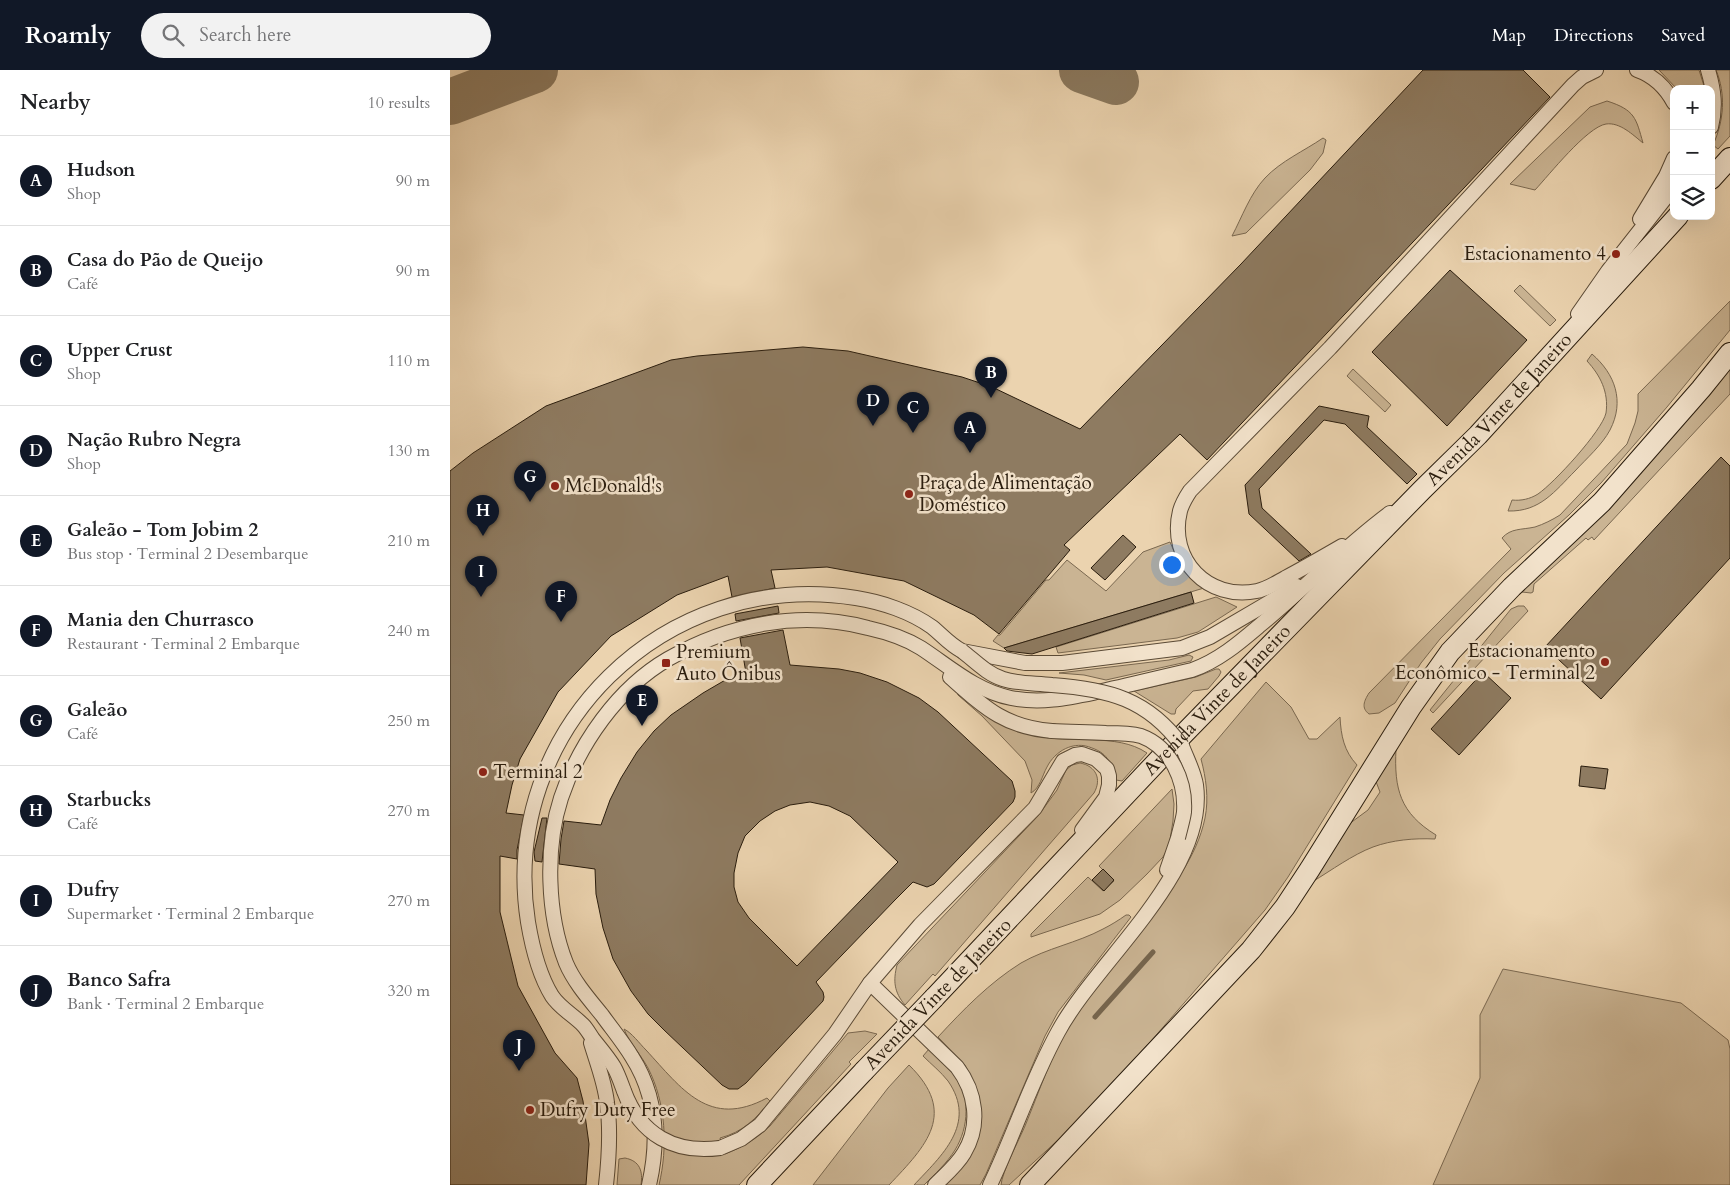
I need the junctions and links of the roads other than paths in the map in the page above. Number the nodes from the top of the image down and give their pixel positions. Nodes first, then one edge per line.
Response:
1 (1596, 70) edge
2 (1637, 70) edge
3 (1708, 70) edge
4 (1712, 85) edge
5 (1670, 96) edge
6 (1730, 158) edge
7 (1670, 167) edge
8 (1715, 175) edge
9 (1670, 192) edge
10 (1674, 220) edge
11 (1608, 271) junction
12 (1730, 353) edge
13 (1541, 367) junction
14 (1422, 490) junction
15 (1364, 532) junction
16 (1323, 571) junction
17 (958, 649) junction
18 (931, 656) junction
19 (1183, 840) junction
20 (1051, 874) junction
21 (870, 983) junction
22 (585, 1027) junction
23 (606, 1185) edge
24 (650, 1185) edge
25 (757, 1185) edge
26 (935, 1185) edge
27 (990, 1185) edge
28 (1030, 1185) edge

1 - 15 street
2 - 5 street
3 - 4 street
6 - 8 street
7 - 11 street
9 - 11 street
10 - 13 street, Avenida Vinte de Janeiro
11 - 13 street
12 - 28 street
13 - 14 street, Avenida Vinte de Janeiro
14 - 15 street
14 - 20 street, Avenida Vinte de Janeiro
15 - 16 street
16 - 17 street
16 - 18 street
17 - 19 street, bridge
17 - 22 street
18 - 19 street, bridge
18 - 24 street
19 - 27 street
20 - 21 street
20 - 25 street, Avenida Vinte de Janeiro, bridge
21 - 22 street, bridge
21 - 26 street
22 - 23 street

